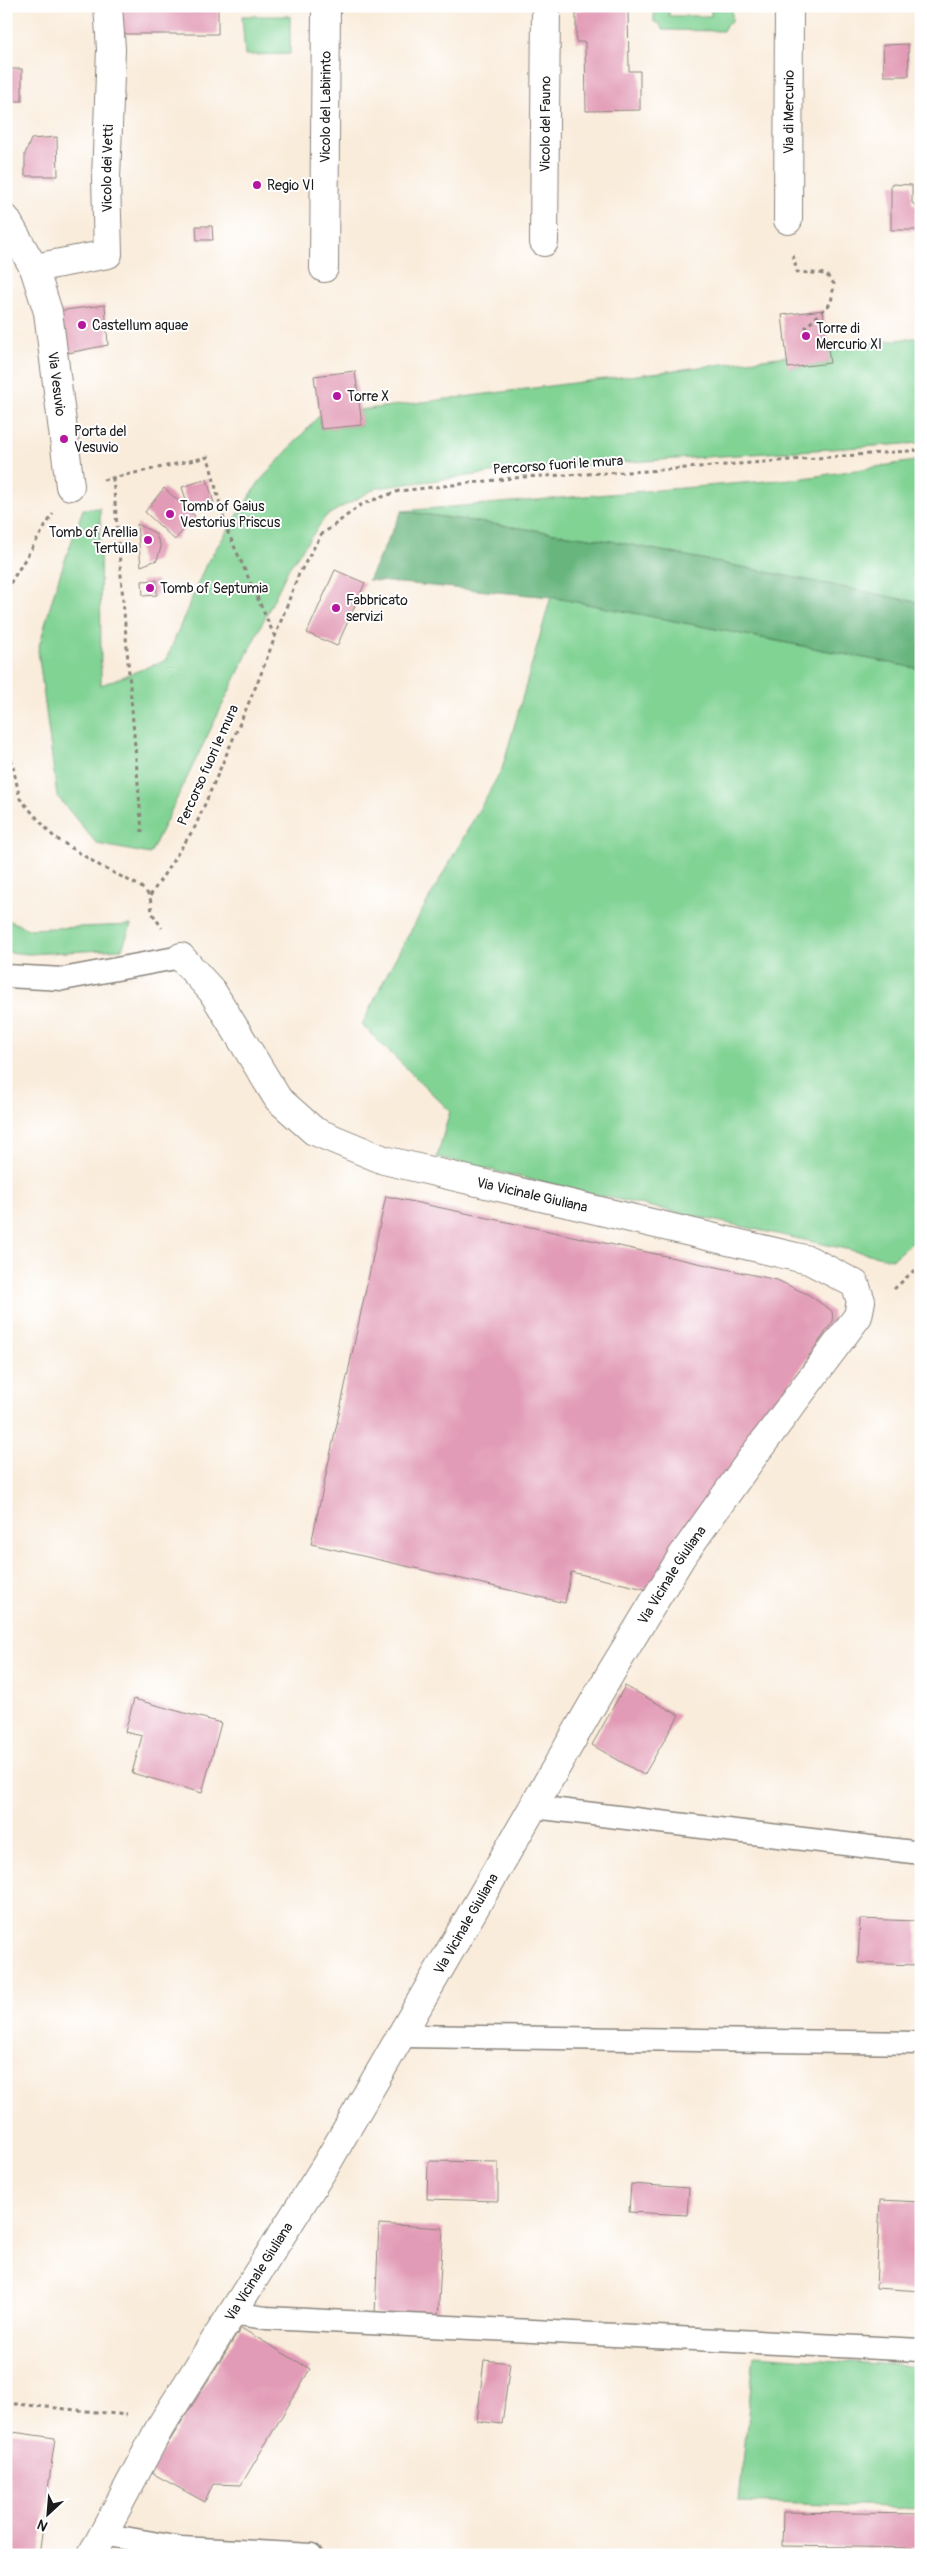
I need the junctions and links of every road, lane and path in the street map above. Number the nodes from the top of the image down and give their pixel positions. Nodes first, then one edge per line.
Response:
1 (108, 6) edge
2 (326, 6) edge
3 (546, 6) edge
4 (789, 6) edge
5 (6, 219) edge
6 (788, 220) dead end
7 (544, 242) dead end
8 (34, 268) junction
9 (324, 268) dead end
10 (797, 272) dead end
11 (805, 328) dead end
12 (921, 450) edge
13 (70, 486) joint
14 (6, 590) edge
15 (275, 637) junction
16 (6, 735) edge
17 (142, 832) dead end
18 (150, 896) junction
19 (152, 913) dead end
20 (181, 957) joint
21 (6, 976) edge
22 (534, 1807) junction
23 (921, 1853) edge
24 (402, 2036) junction
25 (921, 2043) edge
26 (231, 2313) junction
27 (921, 2350) edge
28 (6, 2403) edge
29 (160, 2427) junction
30 (97, 2545) edge
31 (311, 2555) edge

1 - 8 street, Vicolo dei Vetti
2 - 9 street, Vicolo del Labirinto
3 - 7 street, Vicolo del Fauno
4 - 6 street, Via di Mercurio
5 - 8 street, Via Vesuvio
8 - 13 street, Via Vesuvio
10 - 11 path
12 - 15 path, Percorso fuori le mura
13 - 14 path
15 - 17 path
15 - 18 path, Percorso fuori le mura
16 - 18 path
18 - 19 path
20 - 21 lane
20 - 22 street, Via Vicinale Giuliana
22 - 23 lane
22 - 24 street, Via Vicinale Giuliana
24 - 25 lane
24 - 26 street, Via Vicinale Giuliana
26 - 27 lane
26 - 29 street, Via Vicinale Giuliana
28 - 29 path
29 - 30 street, Via Vicinale Giuliana
30 - 31 lane

